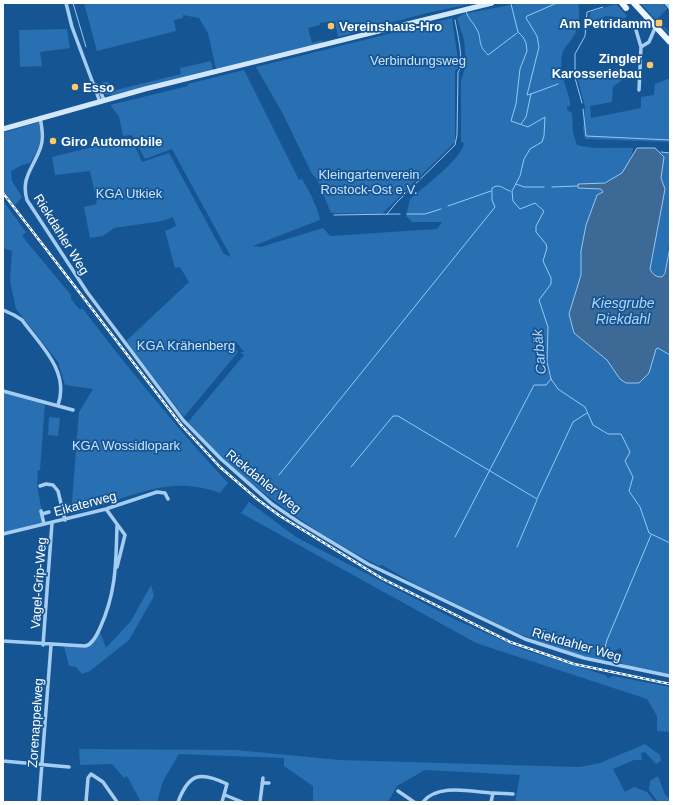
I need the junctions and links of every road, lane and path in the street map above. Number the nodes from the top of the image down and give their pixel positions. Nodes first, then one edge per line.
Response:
1 (66, 3) edge
2 (492, 3) edge
3 (634, 3) edge
4 (666, 3) edge
5 (670, 8) edge
6 (655, 28) junction
7 (636, 30) dead end
8 (670, 42) edge
9 (641, 47) junction
10 (639, 90) dead end
11 (102, 101) junction
12 (40, 117) junction
13 (5, 127) edge
14 (3, 310) edge
15 (3, 391) edge
16 (58, 405) junction
17 (73, 410) dead end
18 (40, 486) dead end
19 (168, 499) dead end
20 (106, 509) junction
21 (50, 512) dead end
22 (64, 520) junction
23 (52, 523) junction
24 (44, 524) junction
25 (118, 526) junction
26 (3, 534) edge
27 (116, 568) junction
28 (3, 641) edge
29 (43, 645) junction
30 (51, 645) junction
31 (670, 676) edge
32 (3, 761) edge
33 (42, 764) junction
34 (70, 767) dead end
35 (263, 778) dead end
36 (262, 783) junction
37 (269, 783) dead end
38 (398, 791) dead end
39 (494, 793) junction
40 (513, 794) dead end
41 (225, 796) junction
42 (39, 802) edge
43 (86, 802) edge
44 (117, 802) edge
45 (178, 802) edge
46 (222, 802) edge
47 (242, 802) edge
48 (260, 802) edge
49 (414, 802) edge
50 (423, 802) edge
51 (491, 802) edge

1 - 11 street
2 - 11 main road
3 - 6 main road
4 - 5 street
6 - 8 main road
6 - 9 street
7 - 9 street
9 - 10 street
11 - 12 main road
12 - 13 main road
12 - 31 street, Riekdahler Weg
14 - 16 street
15 - 16 street
16 - 17 street
18 - 22 street
19 - 20 street, Eikaterweg
20 - 22 street, Eikaterweg
20 - 25 street
21 - 24 street
22 - 23 street, Eikaterweg
23 - 24 street, Eikaterweg
23 - 29 street, Vagel-Grip-Weg
24 - 26 street, Eikaterweg
25 - 27 street
25 - 27 street
27 - 30 street
28 - 29 street
29 - 30 street
30 - 33 street, Zorenappelweg
32 - 33 street
33 - 34 street
33 - 42 street, Zorenappelweg
35 - 36 street
36 - 37 street
36 - 48 street
38 - 49 street
39 - 40 street
39 - 50 street
39 - 51 street
41 - 45 street
41 - 46 street
41 - 47 street
43 - 44 street

